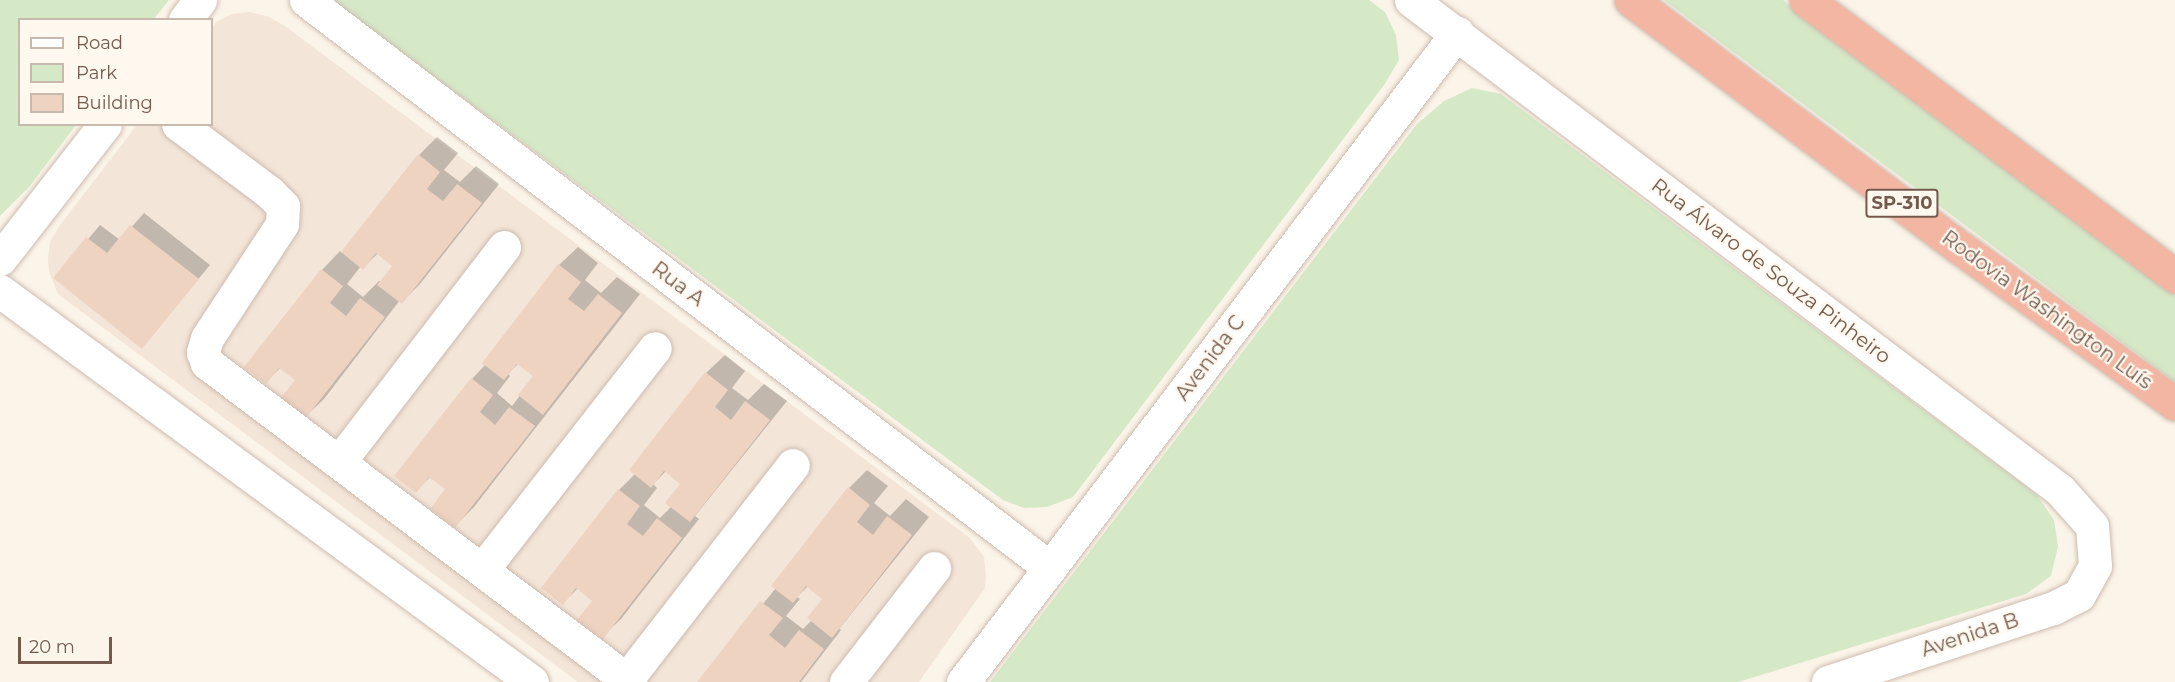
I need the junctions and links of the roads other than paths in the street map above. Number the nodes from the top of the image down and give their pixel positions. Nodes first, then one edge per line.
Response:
1 (200, 0) edge
2 (306, 0) edge
3 (1411, 0) edge
4 (1631, 0) edge
5 (1806, 0) edge
6 (186, 18) edge
7 (1457, 33) junction
8 (103, 126) edge
9 (181, 126) edge
10 (504, 247) dead end
11 (0, 259) edge
12 (2175, 276) edge
13 (0, 291) edge
14 (655, 348) dead end
15 (2175, 404) edge
16 (339, 462) junction
17 (793, 465) dead end
18 (2095, 566) joint
19 (934, 568) dead end
20 (1050, 568) junction
21 (482, 570) junction
22 (628, 681) edge
23 (532, 682) edge
24 (846, 682) edge
25 (963, 682) edge
26 (1828, 682) edge

1 - 6 street
2 - 20 street, Rua A
3 - 7 street, Rua Álvaro de Souza Pinheiro
4 - 15 highway, Rodovia Washington Luís / SP-310
5 - 12 highway
7 - 18 street, Rua Álvaro de Souza Pinheiro
7 - 20 street, Avenida C
8 - 11 street
9 - 16 street
10 - 16 street
13 - 23 street
14 - 21 street
16 - 21 street
17 - 22 street
18 - 26 street, Avenida B
19 - 24 street
20 - 25 street, Avenida C
21 - 22 street

